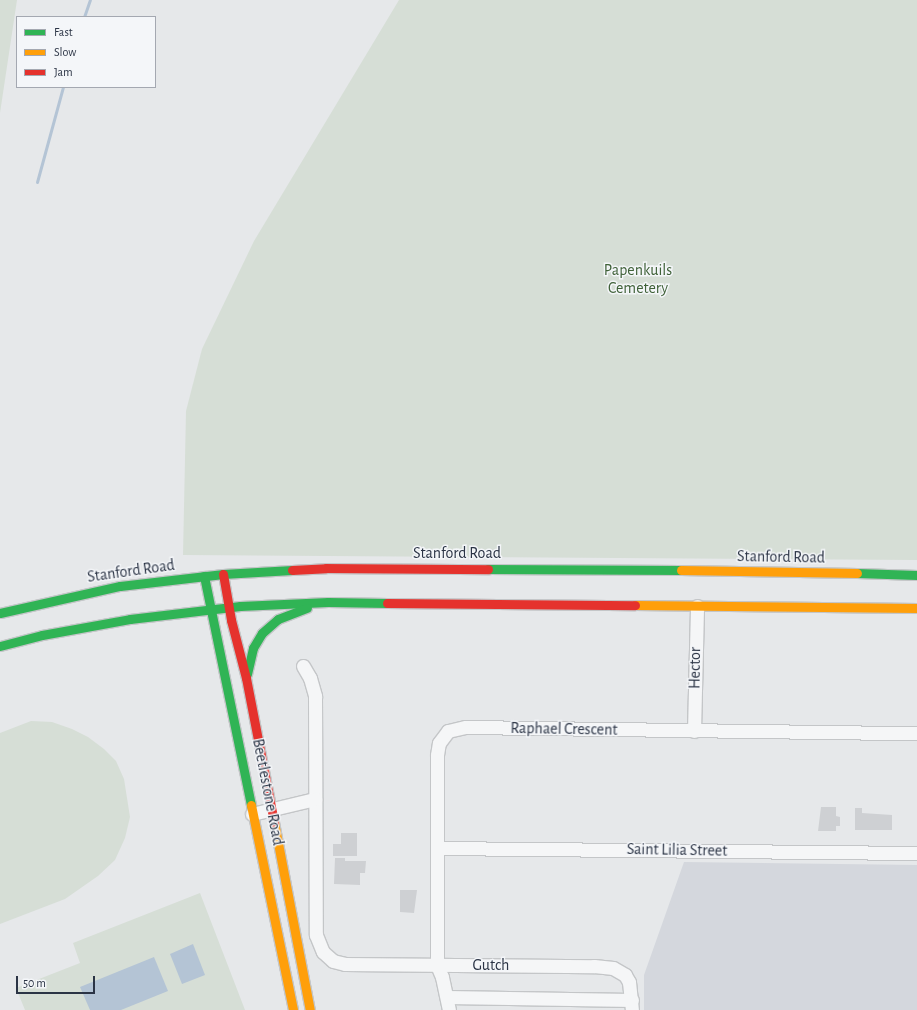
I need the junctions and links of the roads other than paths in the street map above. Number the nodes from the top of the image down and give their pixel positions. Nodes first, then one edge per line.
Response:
1 (223, 574) junction
2 (917, 575) edge
3 (204, 576) junction
4 (328, 602) junction
5 (696, 606) junction
6 (229, 607) junction
7 (917, 608) edge
8 (210, 609) junction
9 (0, 614) edge
10 (0, 646) edge
11 (302, 666) dead end
12 (246, 678) junction
13 (694, 731) junction
14 (917, 733) edge
15 (316, 799) junction
16 (271, 809) junction
17 (252, 814) junction
18 (437, 848) junction
19 (917, 853) edge
20 (437, 965) junction
21 (448, 1004) edge
22 (632, 1005) edge
23 (293, 1010) edge
24 (310, 1010) edge

1 - 2 main road, Stanford Road
1 - 3 main road, Stanford Road
1 - 6 main road, Beetlestone Road
3 - 8 main road, Beetlestone Road
3 - 9 main road, Stanford Road
4 - 5 main road
4 - 6 main road
4 - 12 main road
5 - 7 main road
5 - 13 street, Hector
6 - 8 main road
6 - 12 main road, Beetlestone Road
8 - 10 main road
8 - 17 main road, Beetlestone Road
11 - 15 street
12 - 16 main road, Beetlestone Road
13 - 14 street, Raphael Crescent
13 - 18 street, Raphael Crescent
15 - 16 street
15 - 20 street, Gutch
16 - 17 street
16 - 24 main road, Beetlestone Road
17 - 23 main road, Beetlestone Road
18 - 19 street, Saint Lilia Street
18 - 20 street, Raphael Crescent
20 - 21 street, Raphael Crescent
20 - 22 street, Gutch
21 - 22 street

